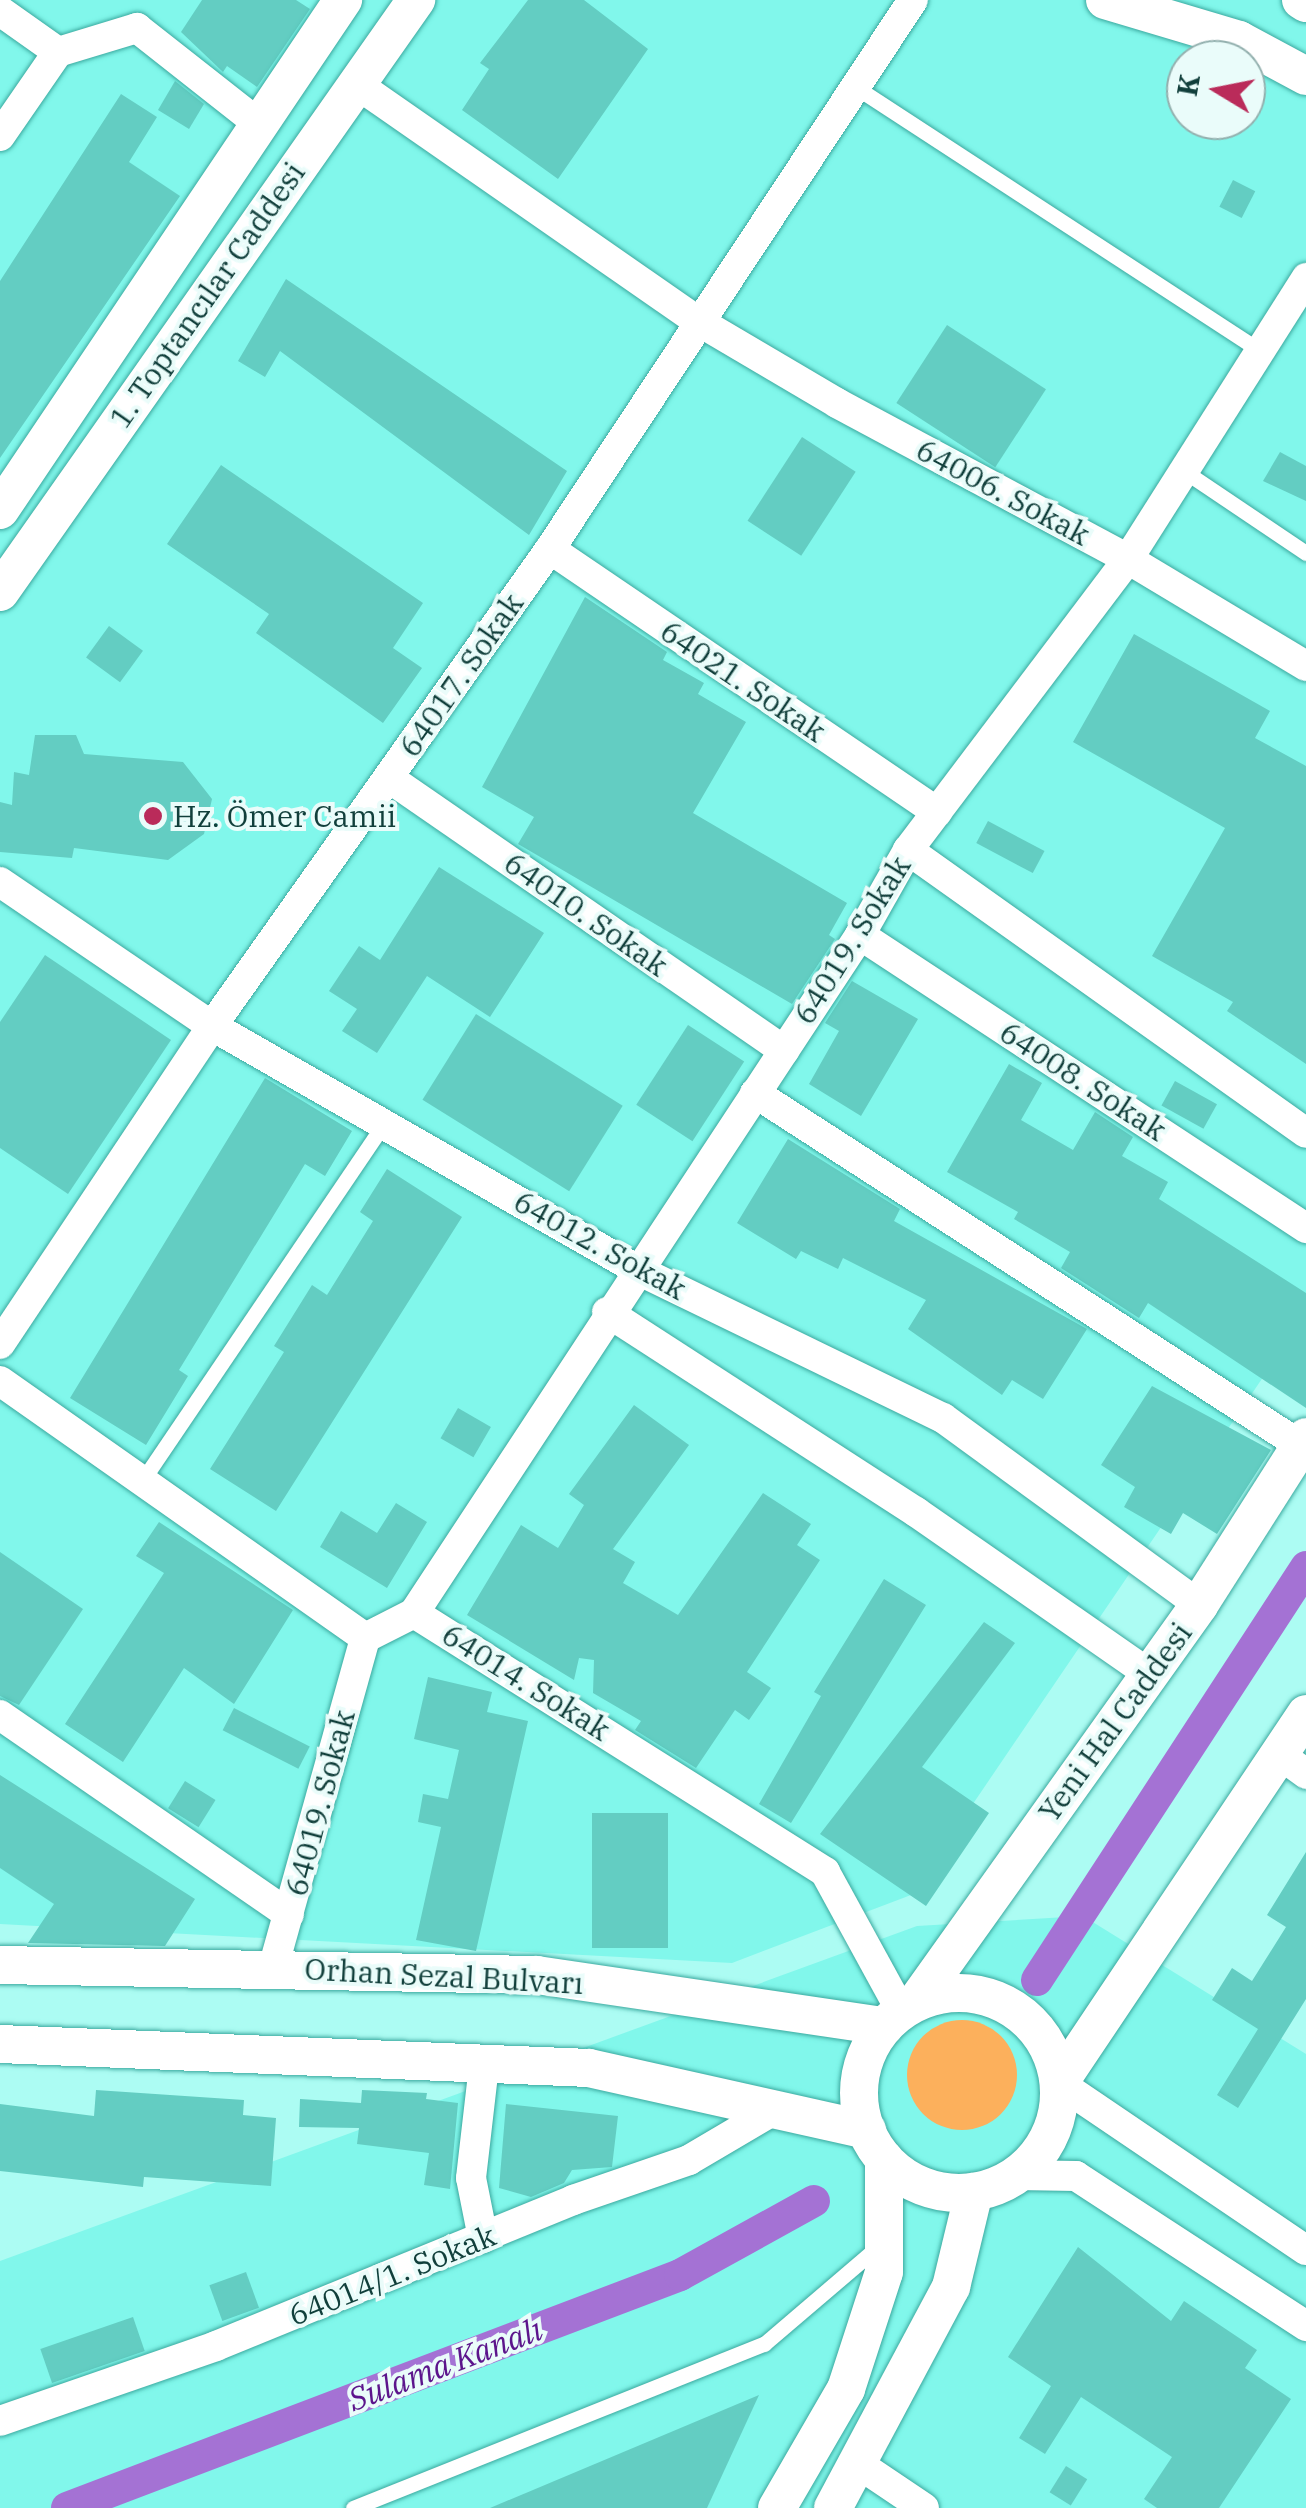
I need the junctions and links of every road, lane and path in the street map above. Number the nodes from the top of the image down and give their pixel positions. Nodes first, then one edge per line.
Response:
1 (343, 0) edge
2 (416, 0) edge
3 (913, 0) edge
4 (1105, 0) edge
5 (0, 11) edge
6 (58, 52) junction
7 (1306, 76) edge
8 (355, 83) junction
9 (854, 86) junction
10 (260, 124) junction
11 (0, 136) edge
12 (1306, 278) edge
13 (698, 320) junction
14 (1260, 351) junction
15 (1184, 471) junction
16 (0, 510) edge
17 (550, 550) junction
18 (1306, 552) edge
19 (1128, 559) junction
20 (0, 592) edge
21 (1306, 666) edge
22 (389, 778) junction
23 (936, 812) junction
24 (908, 850) junction
25 (0, 882) edge
26 (860, 934) junction
27 (212, 1026) junction
28 (784, 1050) junction
29 (756, 1093) junction
30 (384, 1124) junction
31 (1306, 1133) edge
32 (1306, 1228) edge
33 (640, 1271) junction
34 (607, 1312) junction
35 (0, 1344) edge
36 (0, 1380) edge
37 (1303, 1441) edge
38 (142, 1481) junction
39 (1199, 1605) junction
40 (414, 1614) junction
41 (365, 1638) junction
42 (1149, 1674) junction
43 (1306, 1714) edge
44 (0, 1715) edge
45 (1294, 1766) edge
46 (289, 1914) junction
47 (0, 1965) edge
48 (273, 1968) junction
49 (901, 2013) junction
50 (0, 2044) edge
51 (484, 2065) junction
52 (1059, 2083) junction
53 (774, 2110) junction
54 (876, 2144) junction
55 (1016, 2175) junction
56 (974, 2192) junction
57 (483, 2238) junction
58 (884, 2243) junction
59 (1306, 2250) edge
60 (1306, 2326) edge
61 (0, 2422) edge
62 (860, 2465) junction
63 (354, 2508) edge
64 (778, 2508) edge
65 (833, 2508) edge
66 (924, 2508) edge

1 - 10 street, 1. Toptancılar Caddesi
2 - 8 street, 1. Toptancılar Caddesi
3 - 9 street, 64017. Sokak
4 - 7 street
5 - 6 street
6 - 10 street
6 - 11 street
8 - 13 street, 64006. Sokak
8 - 20 street, 1. Toptancılar Caddesi
9 - 13 street, 64017. Sokak
9 - 14 lane
10 - 16 street, 1. Toptancılar Caddesi
12 - 14 street, 64019. Sokak
13 - 17 street, 64017. Sokak
13 - 19 street, 64006. Sokak
14 - 15 street, 64019. Sokak
15 - 18 lane
15 - 19 street, 64019. Sokak
17 - 22 street, 64017. Sokak
17 - 23 street, 64021. Sokak
19 - 21 street, 64006. Sokak
19 - 23 street, 64019. Sokak
22 - 27 street, 64017. Sokak
22 - 28 street, 64010. Sokak
23 - 24 street, 64019. Sokak
24 - 26 street, 64019. Sokak
24 - 31 street
25 - 27 street, 64012. Sokak
26 - 28 street, 64019. Sokak
26 - 32 street, 64008. Sokak
27 - 30 street, 64012. Sokak
27 - 35 street, 64017. Sokak
28 - 29 street, 64019. Sokak
29 - 33 street, 64019. Sokak
29 - 37 street
30 - 33 street, 64012. Sokak
30 - 38 lane
33 - 34 street, 64019. Sokak
33 - 39 street, 64012. Sokak
34 - 40 street, 64019. Sokak
34 - 42 street
36 - 38 street
37 - 39 street, Yeni Hal Caddesi
38 - 41 street
39 - 42 street, Yeni Hal Caddesi
40 - 41 street, 64014. Sokak
40 - 49 street, 64014. Sokak
41 - 46 street, 64019. Sokak
42 - 49 street, Yeni Hal Caddesi
43 - 45 street
44 - 46 street
45 - 52 street
46 - 48 street, 64019. Sokak
47 - 48 street, Orhan Sezal Bulvarı
48 - 49 street, Orhan Sezal Bulvarı
49 - 52 street, Orhan Sezal Bulvarı
49 - 54 street
50 - 51 street
51 - 53 street
51 - 57 street
52 - 55 street
52 - 59 street
53 - 54 street
53 - 57 street, 64014/1. Sokak
54 - 56 street
54 - 58 street
55 - 56 street
55 - 60 street
56 - 62 street
57 - 61 street, 64014/1. Sokak
58 - 63 lane
58 - 64 street
62 - 65 street
62 - 66 street

